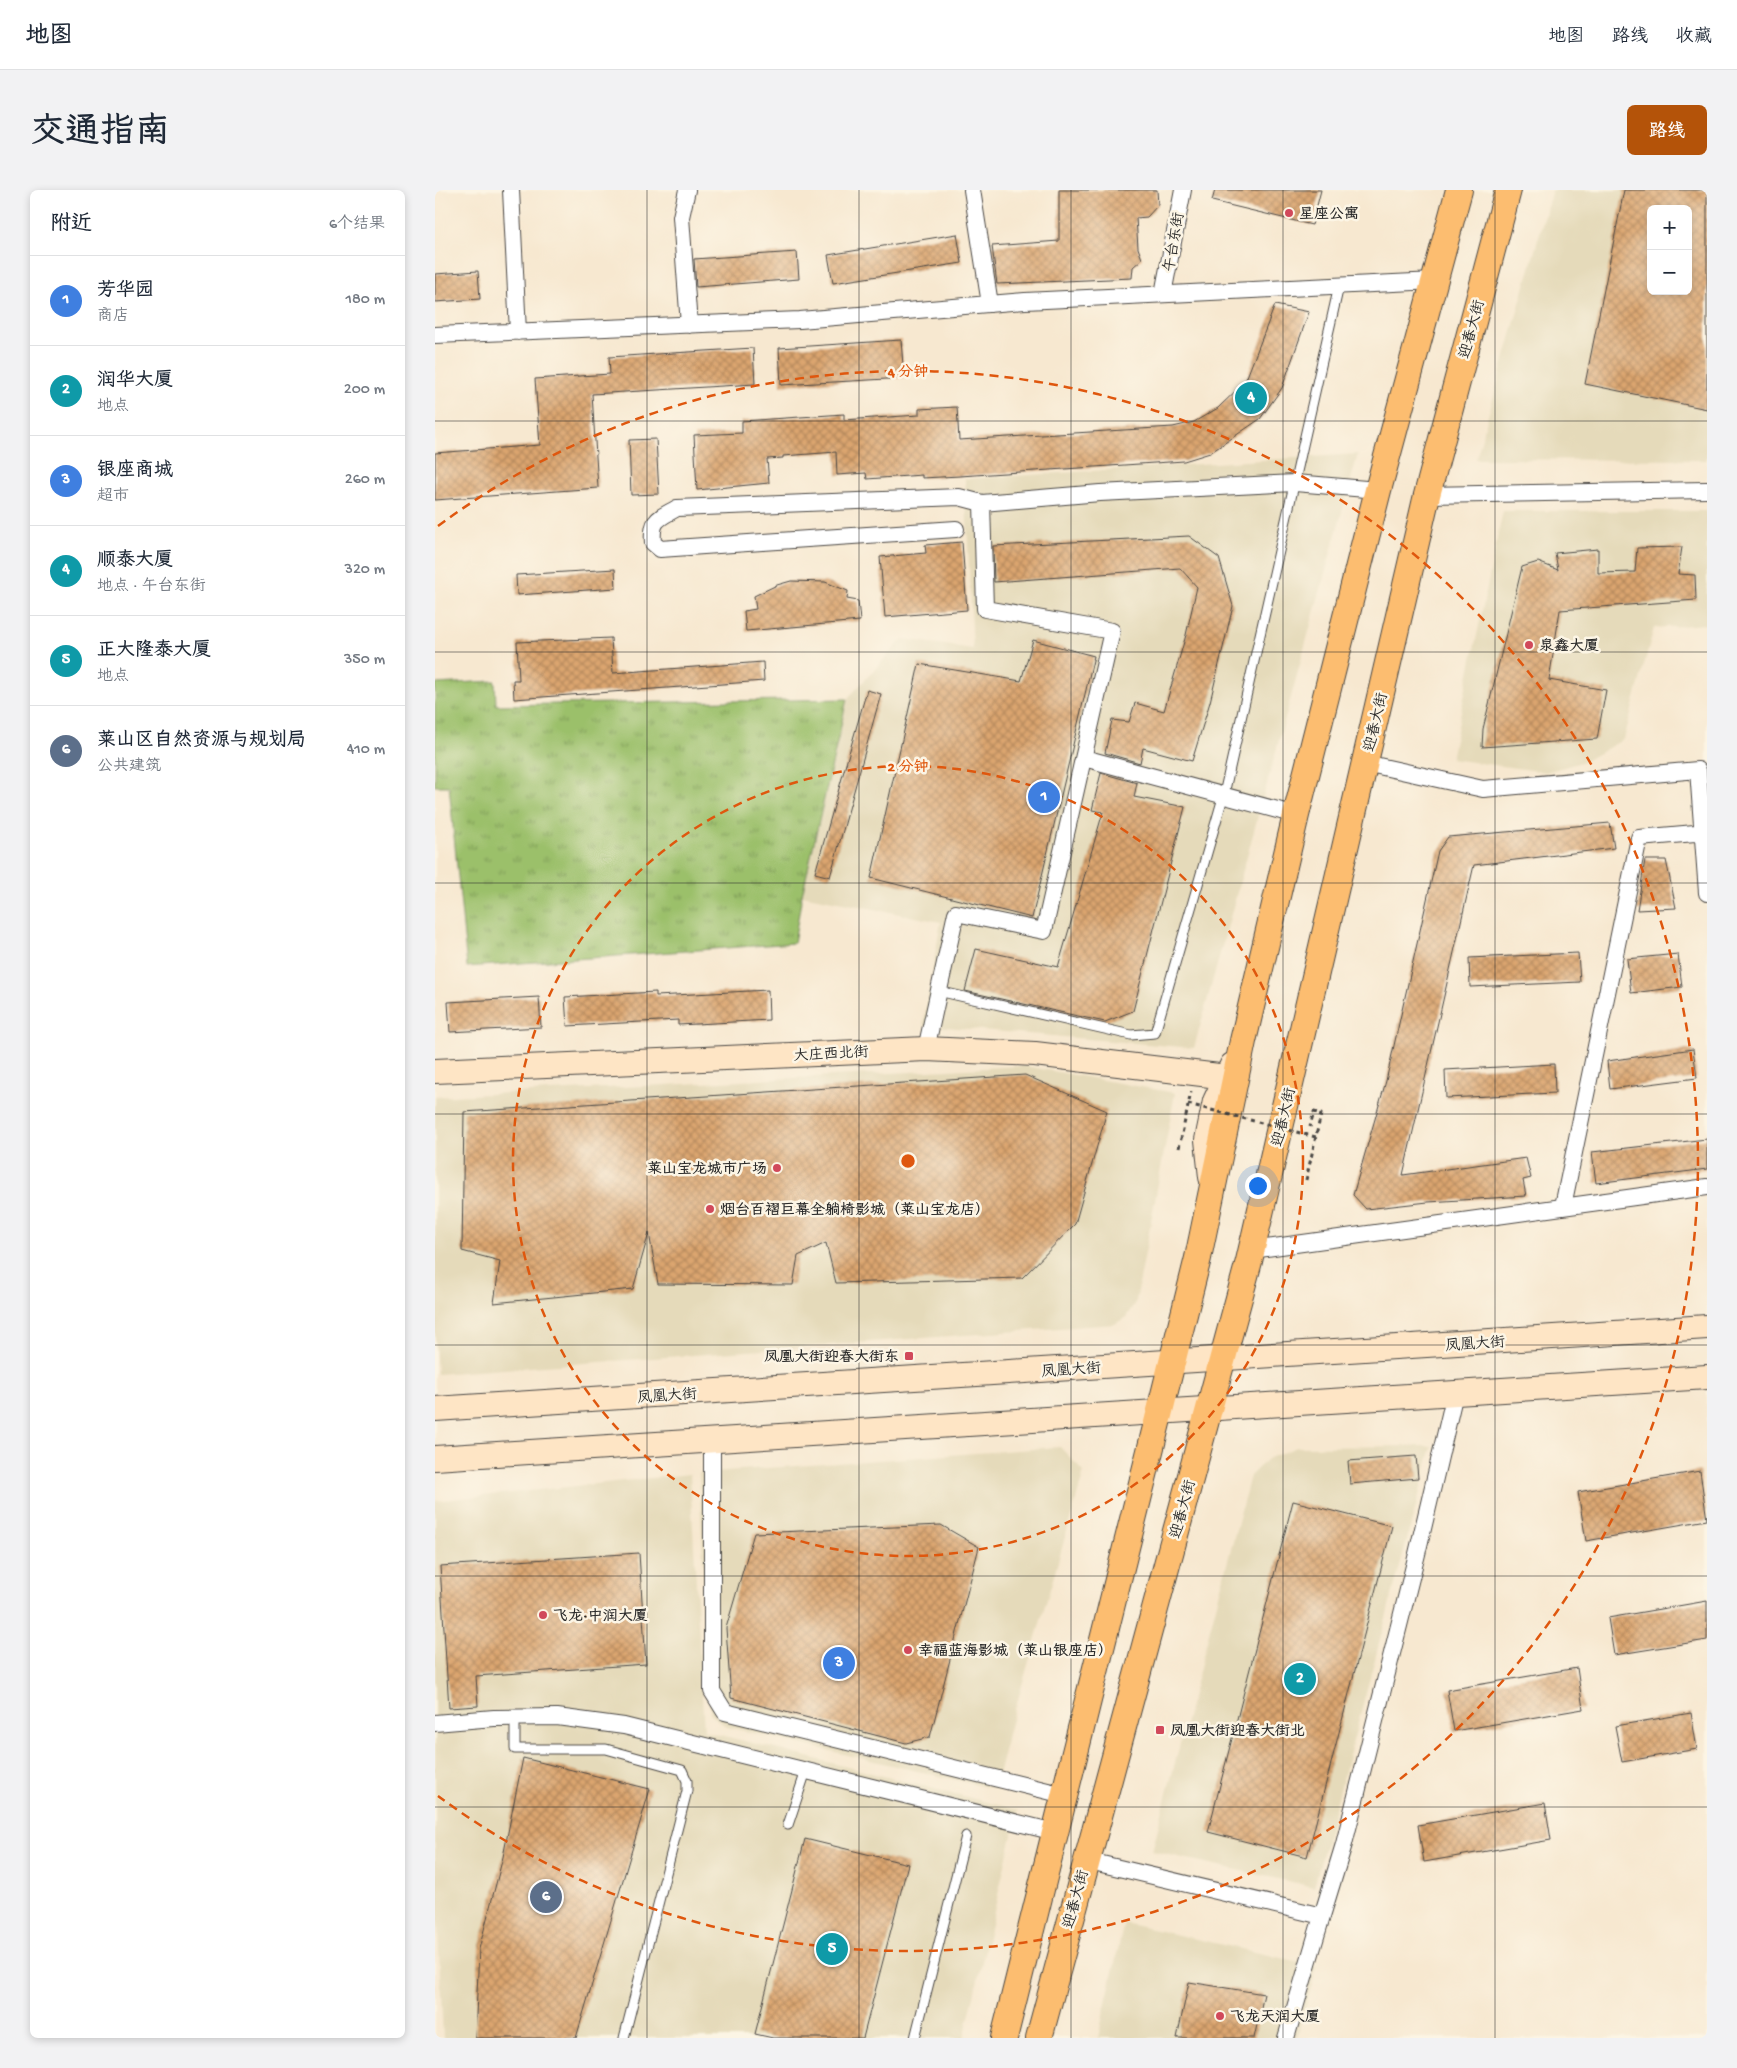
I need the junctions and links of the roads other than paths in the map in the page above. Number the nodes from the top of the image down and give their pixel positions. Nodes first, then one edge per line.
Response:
1 (511, 190) edge
2 (687, 190) edge
3 (973, 190) edge
4 (1183, 190) edge
5 (1459, 190) edge
6 (1508, 190) edge
7 (1435, 281) junction
8 (1339, 286) junction
9 (1163, 294) junction
10 (990, 304) junction
11 (689, 325) junction
12 (518, 332) junction
13 (435, 336) edge
14 (1295, 483) junction
15 (1379, 490) junction
16 (1707, 490) edge
17 (1427, 495) junction
18 (982, 504) junction
19 (957, 528) dead end
20 (1084, 758) junction
21 (1365, 763) junction
22 (1223, 794) junction
23 (1296, 815) junction
24 (1695, 833) dead end
25 (1707, 893) edge
26 (939, 991) junction
27 (1243, 1041) junction
28 (925, 1049) junction
29 (435, 1071) edge
30 (1227, 1077) junction
31 (1707, 1187) edge
32 (1213, 1188) junction
33 (1563, 1206) junction
34 (1252, 1250) junction
35 (1707, 1327) edge
36 (1223, 1360) junction
37 (1171, 1363) junction
38 (1707, 1377) edge
39 (1455, 1393) junction
40 (1210, 1408) junction
41 (435, 1409) edge
42 (1160, 1411) junction
43 (712, 1439) junction
44 (435, 1458) edge
45 (515, 1718) junction
46 (435, 1723) edge
47 (806, 1771) junction
48 (1064, 1795) junction
49 (787, 1825) dead end
50 (1055, 1832) junction
51 (966, 1836) dead end
52 (1085, 1860) junction
53 (1321, 1916) junction
54 (625, 2038) edge
55 (915, 2038) edge
56 (1004, 2038) edge
57 (1039, 2038) edge
58 (1286, 2038) edge

1 - 12 street
2 - 11 street
3 - 10 street
4 - 9 street, 午台东街
5 - 7 main road
6 - 17 main road, 迎春大街
7 - 8 street
7 - 15 main road
8 - 9 street
8 - 14 lane
9 - 10 street
10 - 11 street
11 - 12 street
12 - 13 street
14 - 15 street
14 - 18 street
14 - 22 lane
15 - 23 main road
16 - 17 street
17 - 21 main road, 迎春大街
18 - 19 street
18 - 20 street
20 - 22 street
20 - 26 street
21 - 25 street
21 - 34 main road, 迎春大街
22 - 23 street
22 - 26 lane
23 - 27 main road
24 - 33 street
26 - 28 street
27 - 30 main road
27 - 32 main road
28 - 29 main road, 大庄西北街
28 - 30 main road, 大庄西北街
30 - 32 main road
31 - 33 street
32 - 37 main road
33 - 34 street
34 - 36 main road, 迎春大街
35 - 36 main road, 凤凰大街
36 - 37 main road, 凤凰大街
36 - 40 main road, 迎春大街
37 - 41 main road, 凤凰大街
37 - 42 main road
38 - 39 main road
39 - 40 main road
39 - 53 street
40 - 42 main road
40 - 52 main road, 迎春大街
42 - 43 main road
42 - 48 main road
43 - 44 main road
43 - 48 street
45 - 46 street
45 - 47 street
45 - 54 lane
47 - 49 lane
47 - 50 street
48 - 50 main road
50 - 56 main road
51 - 55 lane
52 - 53 street
52 - 57 main road, 迎春大街
53 - 58 street

